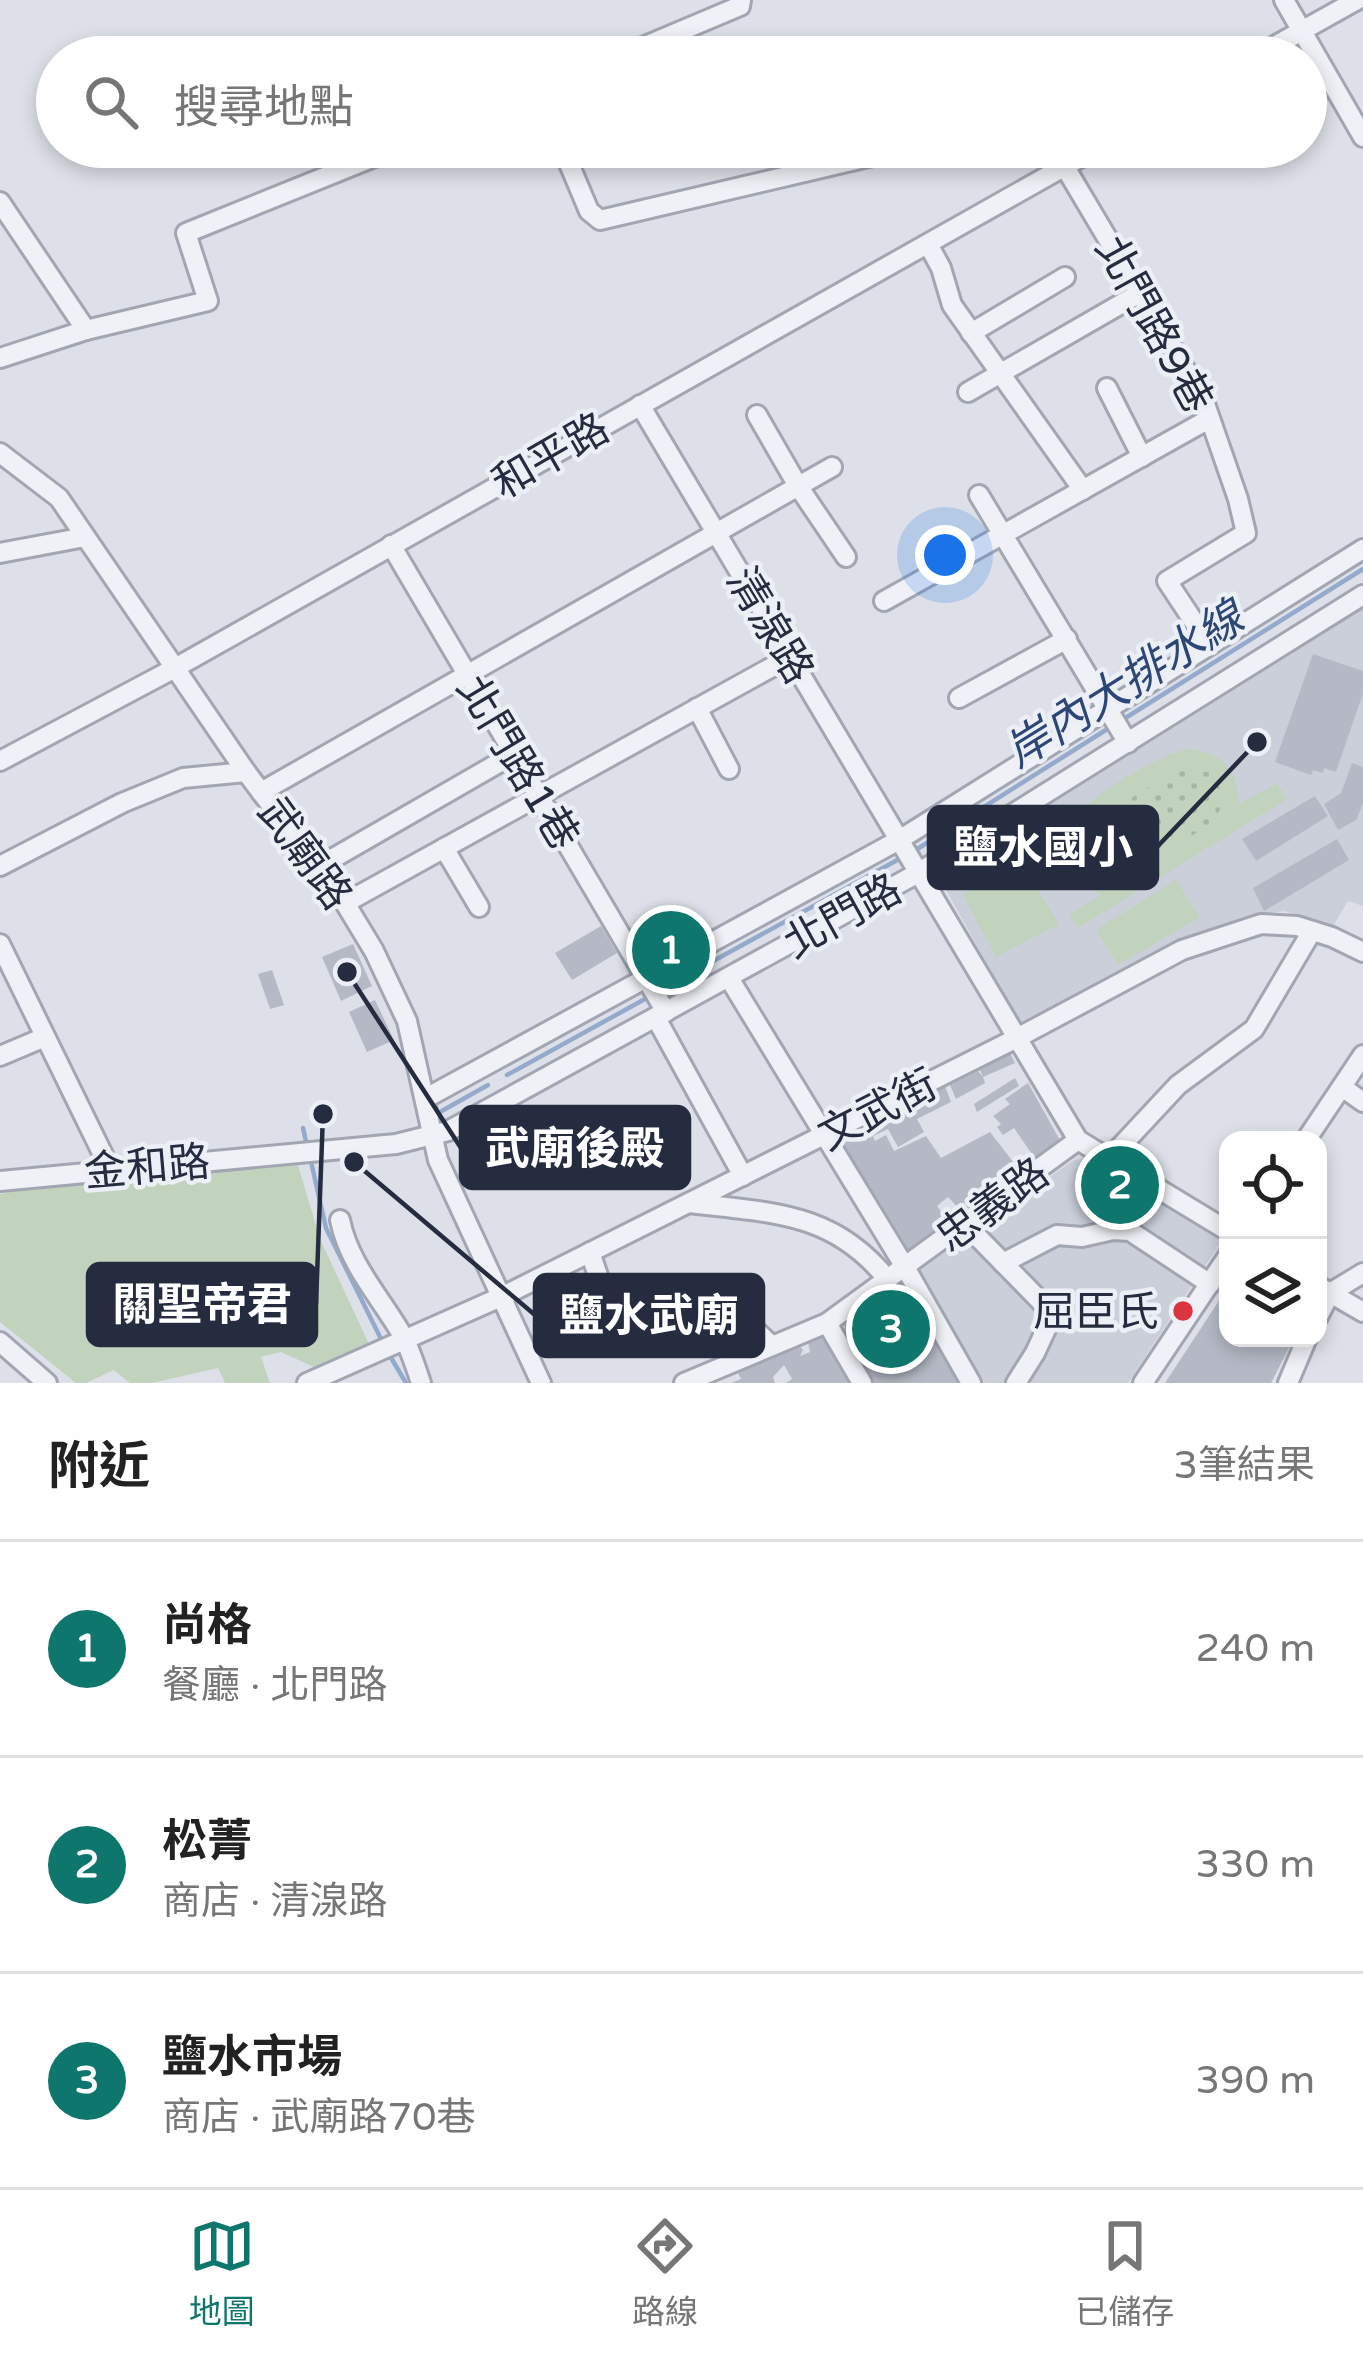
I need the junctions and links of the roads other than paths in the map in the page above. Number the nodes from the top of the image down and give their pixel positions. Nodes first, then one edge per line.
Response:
1 (741, 0) edge
2 (1284, 0) edge
3 (1357, 0) edge
4 (1302, 30) junction
5 (669, 36) edge
6 (1292, 36) edge
7 (1305, 36) edge
8 (1327, 74) edge
9 (1363, 137) edge
10 (347, 168) edge
11 (571, 168) edge
12 (822, 168) edge
13 (1062, 168) edge
14 (1065, 168) edge
15 (0, 202) edge
16 (928, 244) junction
17 (1065, 277) dead end
18 (1139, 293) junction
19 (86, 330) junction
20 (971, 333) junction
21 (0, 358) edge
22 (999, 372) junction
23 (1107, 388) dead end
24 (968, 392) dead end
25 (640, 405) junction
26 (758, 415) dead end
27 (1209, 419) junction
28 (0, 453) edge
29 (1142, 457) junction
30 (832, 467) dead end
31 (799, 486) junction
32 (1083, 490) junction
33 (980, 495) dead end
34 (716, 533) junction
35 (1003, 535) junction
36 (85, 537) junction
37 (391, 545) junction
38 (1363, 549) edge
39 (0, 553) edge
40 (846, 557) dead end
41 (1363, 596) edge
42 (1317, 598) junction
43 (884, 602) dead end
44 (1066, 639) junction
45 (1208, 644) junction
46 (790, 657) junction
47 (175, 668) junction
48 (467, 675) junction
49 (959, 698) dead end
50 (698, 708) junction
51 (1139, 710) junction
52 (1117, 724) junction
53 (514, 754) junction
54 (0, 760) edge
55 (729, 769) dead end
56 (246, 772) junction
57 (262, 792) junction
58 (539, 796) junction
59 (901, 843) junction
60 (444, 848) junction
61 (0, 866) edge
62 (318, 867) junction
63 (916, 869) junction
64 (345, 903) junction
65 (478, 907) dead end
66 (1312, 931) junction
67 (0, 944) edge
68 (1363, 952) edge
69 (729, 978) junction
70 (646, 979) junction
71 (8, 980) edge
72 (661, 1015) junction
73 (46, 1037) junction
74 (1017, 1038) junction
75 (0, 1055) edge
76 (1363, 1055) edge
77 (489, 1065) junction
78 (1342, 1087) junction
79 (426, 1098) junction
80 (508, 1099) junction
81 (1363, 1102) edge
82 (1312, 1131) edge
83 (824, 1136) junction
84 (431, 1137) junction
85 (1078, 1140) junction
86 (1108, 1159) junction
87 (110, 1169) junction
88 (743, 1176) junction
89 (0, 1181) edge
90 (690, 1203) junction
91 (340, 1220) dead end
92 (965, 1224) junction
93 (1219, 1226) edge
94 (590, 1252) junction
95 (1004, 1263) junction
96 (905, 1267) junction
97 (1219, 1270) edge
98 (1363, 1274) edge
99 (888, 1280) junction
100 (1210, 1284) junction
101 (1327, 1288) edge
102 (1327, 1291) edge
103 (502, 1296) junction
104 (1363, 1312) edge
105 (826, 1323) junction
106 (0, 1342) edge
107 (401, 1342) junction
108 (772, 1346) junction
109 (1303, 1347) edge
110 (46, 1383) edge
111 (307, 1383) edge
112 (421, 1383) edge
113 (541, 1383) edge
114 (684, 1383) edge
115 (862, 1383) edge
116 (971, 1383) edge
117 (1016, 1383) edge
118 (1143, 1383) edge
119 (1288, 1383) edge

1 - 5 street
2 - 4 street
3 - 4 street
4 - 6 street
4 - 7 street
8 - 9 street
10 - 19 street
11 - 12 street
13 - 16 street, 和平路
14 - 18 street, 北門路9巷
15 - 19 street
16 - 20 street
16 - 25 street, 和平路
17 - 20 street
18 - 22 street
18 - 27 street, 北門路9巷
19 - 21 street
20 - 22 street
22 - 24 street
22 - 32 street
23 - 29 street
25 - 34 street, 清湶路
25 - 37 street, 和平路
26 - 31 street
27 - 29 street
27 - 45 street, 北門路9巷
28 - 36 street, 武廟路
29 - 32 street
30 - 31 street
31 - 34 street
31 - 40 street
32 - 35 street
33 - 35 street
34 - 46 street, 清湶路
34 - 48 street
35 - 43 street
35 - 44 street
36 - 39 street
36 - 47 street, 武廟路
37 - 47 street, 和平路
37 - 48 street, 北門路1巷
38 - 42 street
41 - 42 street, 北門路
42 - 45 street
42 - 51 street, 北門路
44 - 49 street
44 - 52 street
45 - 51 street
46 - 50 street
46 - 59 street, 清湶路
47 - 54 street, 和平路
47 - 56 street, 武廟路
48 - 53 street, 北門路1巷
48 - 57 street
50 - 55 street
50 - 58 street
51 - 52 street, 北門路
51 - 52 street
52 - 59 street
52 - 63 street, 北門路
53 - 58 street, 北門路1巷
53 - 62 street
56 - 57 street, 武廟路
56 - 61 street
57 - 62 street, 武廟路
58 - 60 street
58 - 70 street, 北門路1巷
59 - 63 street, 清湶路
59 - 70 street
60 - 64 street
60 - 65 street
62 - 64 street, 武廟路
63 - 69 street, 北門路
63 - 74 street
64 - 79 street, 武廟路
66 - 68 street, 文武街
66 - 74 street, 文武街
66 - 86 street
67 - 71 street
69 - 72 street, 北門路
69 - 83 street
70 - 72 street, 北門路1巷
70 - 77 street
71 - 73 street
72 - 80 street, 北門路
72 - 88 street, 北門路1巷
73 - 75 street
73 - 87 street
74 - 83 street, 文武街
74 - 85 street
76 - 78 street
77 - 79 street
77 - 80 street
78 - 81 street
78 - 82 street
79 - 84 street, 武廟路
80 - 84 street, 北門路
83 - 88 street, 文武街
83 - 96 street
84 - 87 street, 金和路
84 - 103 street, 武廟路
85 - 86 street
85 - 92 street, 忠義路
86 - 93 street
87 - 89 street, 金和路
88 - 90 street, 文武街
90 - 94 street, 文武街
90 - 99 street
91 - 107 street
92 - 95 street
92 - 96 street, 忠義路
94 - 103 street, 文武街
94 - 108 street
95 - 100 street
95 - 117 street
96 - 99 street, 忠義路
96 - 116 street
97 - 100 street
98 - 101 street
99 - 105 street, 忠義路
100 - 118 street
102 - 104 street
103 - 107 street, 文武街
103 - 113 street, 武廟路
105 - 108 street, 忠義路
105 - 115 street
106 - 110 street
107 - 111 street, 文武街
107 - 112 street
108 - 114 street, 忠義路
109 - 119 street

